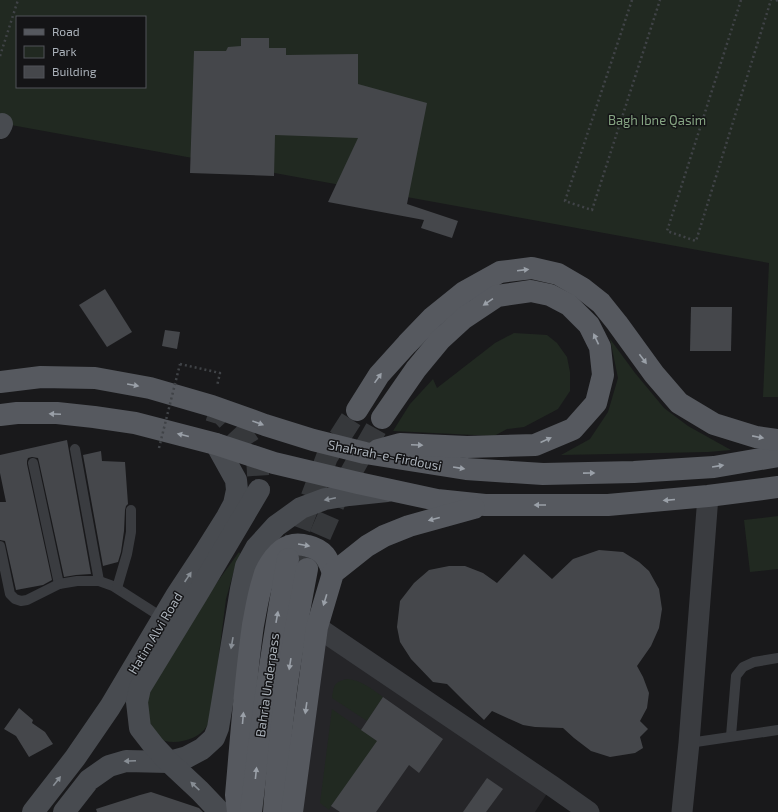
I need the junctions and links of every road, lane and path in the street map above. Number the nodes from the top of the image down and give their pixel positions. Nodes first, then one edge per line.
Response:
1 (18, 0) edge
2 (632, 0) edge
3 (660, 0) edge
4 (741, 0) edge
5 (771, 0) edge
6 (0, 56) edge
7 (220, 373) dead end
8 (0, 382) edge
9 (357, 410) tunnel mouth
10 (0, 415) edge
11 (382, 418) tunnel mouth
12 (778, 440) edge
13 (216, 444) junction
14 (159, 448) dead end
15 (75, 449) dead end
16 (365, 453) junction
17 (778, 456) edge
18 (33, 463) dead end
19 (778, 487) edge
20 (259, 490) tunnel mouth
21 (396, 490) junction
22 (708, 496) junction
23 (485, 505) junction
24 (131, 510) dead end
25 (0, 546) edge
26 (333, 573) junction
27 (99, 581) junction
28 (59, 584) junction
29 (117, 588) junction
30 (163, 618) junction
31 (317, 627) junction
32 (778, 658) edge
33 (140, 688) junction
34 (110, 707) junction
35 (778, 730) edge
36 (732, 736) junction
37 (689, 743) junction
38 (169, 762) junction
39 (33, 812) edge
40 (64, 812) edge
41 (220, 812) edge
42 (238, 812) edge
43 (251, 812) edge
44 (274, 812) edge
45 (292, 812) edge
46 (589, 812) edge
47 (682, 812) edge

1 - 6 path
2 - 3 path
4 - 5 path
7 - 14 path, bridge
8 -> 16 main road, Shahrah-e-Firdousi
9 -> 12 main road
13 -> 10 main road
16 -> 11 main road
13 - 21 main road
30 -> 13 street, Hatim Alvi Road
15 - 27 lane
16 -> 17 main road, Shahrah-e-Firdousi
18 - 28 lane
19 - 22 main road
20 - 33 street
21 - 23 main road
21 -> 38 street
22 -> 23 main road
22 - 37 street
23 -> 26 main road
24 - 29 lane
25 - 28 lane
26 -> 31 main road
42 -> 26 main road
27 - 28 lane
27 - 29 lane
29 - 30 lane
30 - 34 street, Hatim Alvi Road
31 -> 45 main road
31 - 46 street
32 - 36 lane
33 - 34 street
33 - 38 street
39 -> 34 street, Hatim Alvi Road
35 - 36 lane
36 - 37 lane
37 - 47 street
38 -> 40 street
41 -> 38 street
43 -> 44 main road, Bahria Underpass

